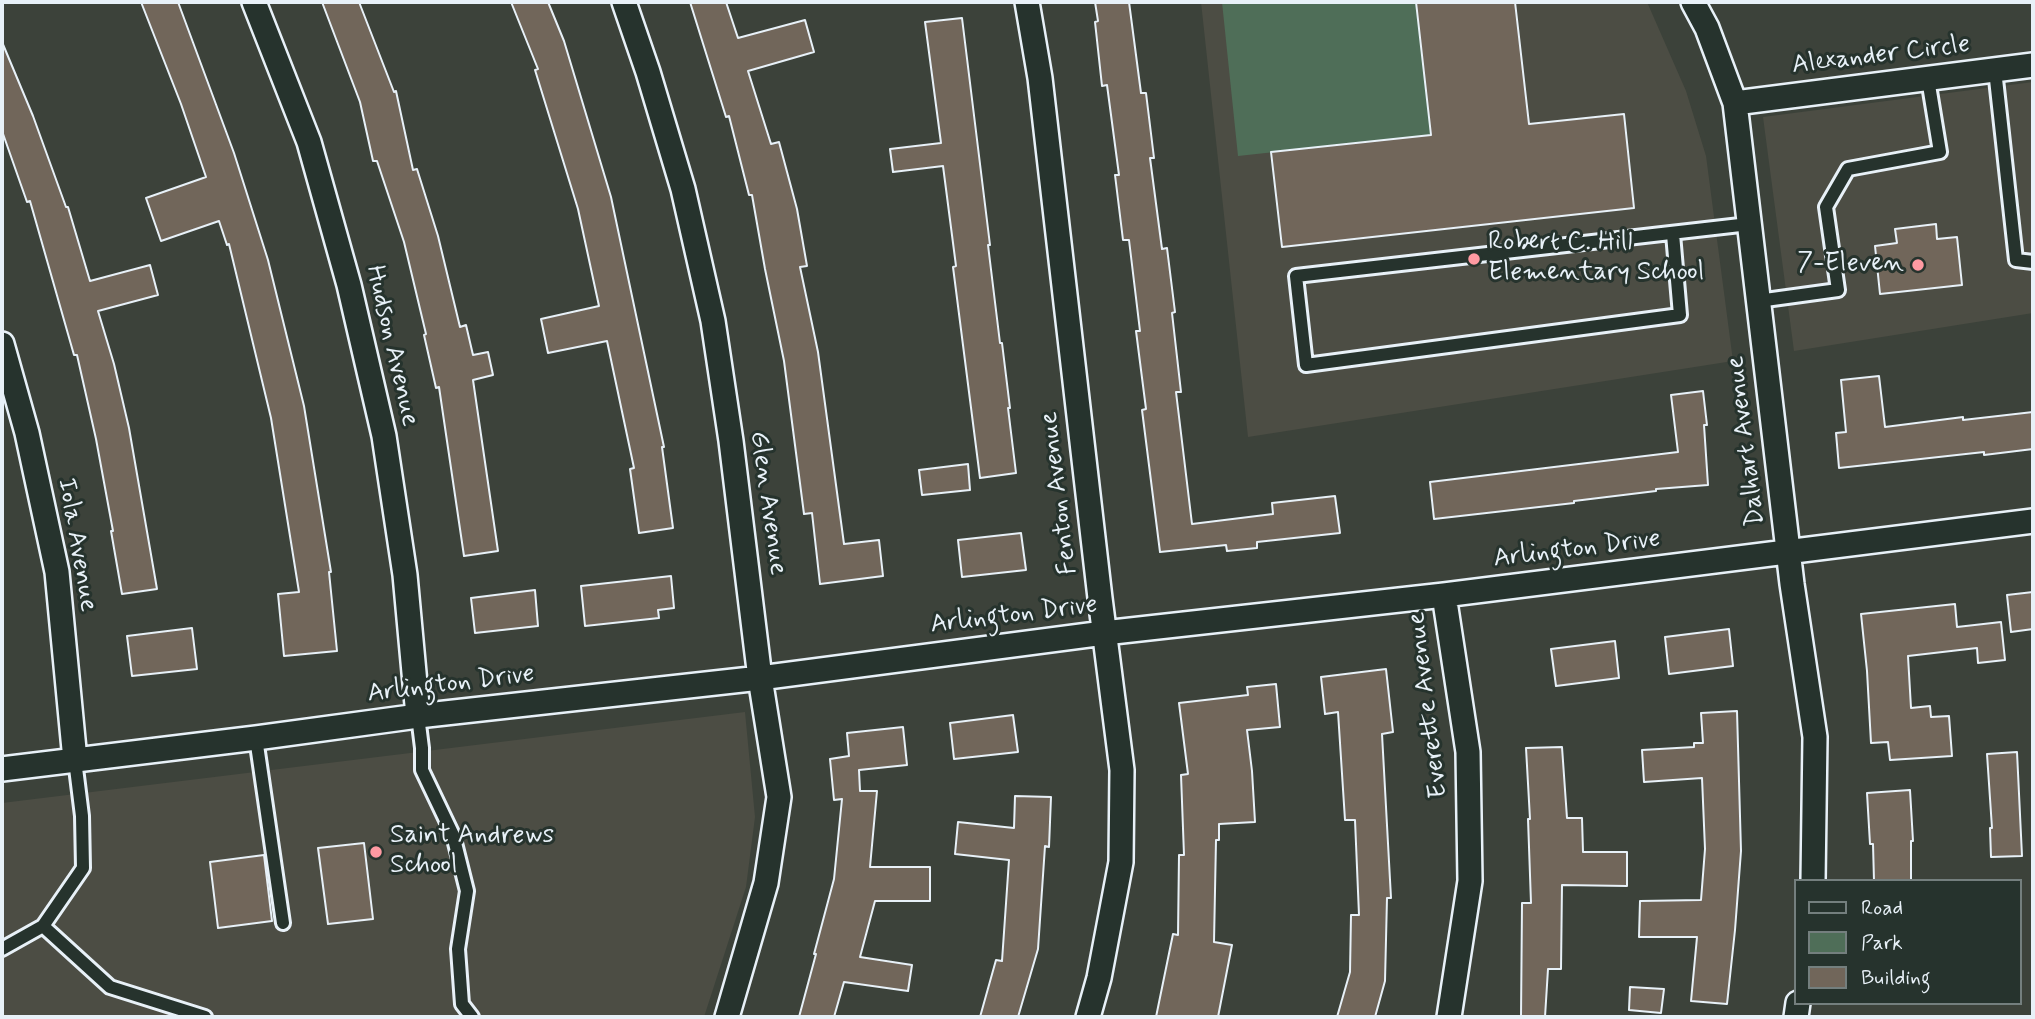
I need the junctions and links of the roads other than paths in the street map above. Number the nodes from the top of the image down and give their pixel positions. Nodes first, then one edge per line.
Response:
1 (254, 2) edge
2 (624, 2) edge
3 (1027, 2) edge
4 (1693, 2) edge
5 (2033, 65) edge
6 (1995, 70) junction
7 (1928, 79) junction
8 (1735, 103) junction
9 (1749, 224) junction
10 (1673, 234) junction
11 (2033, 262) edge
12 (1758, 301) junction
13 (2, 344) edge
14 (2033, 521) edge
15 (1788, 552) junction
16 (1444, 595) junction
17 (1104, 633) junction
18 (760, 678) junction
19 (418, 716) junction
20 (257, 738) junction
21 (75, 760) junction
22 (2, 769) edge
23 (1813, 879) edge
24 (283, 923) dead end
25 (43, 926) junction
26 (2, 949) edge
27 (462, 1004) junction
28 (205, 1017) edge
29 (455, 1017) edge
30 (472, 1017) edge
31 (727, 1017) edge
32 (1088, 1017) edge
33 (1449, 1017) edge

1 - 19 street, Hudson Avenue
2 - 18 street, Glen Avenue
3 - 17 street, Fenton Avenue
4 - 8 street, Dalhart Avenue
5 - 6 street, Alexander Circle
6 - 7 street, Alexander Circle
6 - 11 lane
7 - 8 street, Alexander Circle
7 - 12 lane
8 - 9 street, Dalhart Avenue
9 - 10 lane
9 - 12 street, Dalhart Avenue
10 - 10 lane
12 - 15 street, Dalhart Avenue
13 - 21 street, Iola Avenue
14 - 15 street, Arlington Drive
15 - 16 street, Arlington Drive
15 - 23 street, Dalhart Avenue
16 - 17 street, Arlington Drive
16 - 33 street, Everette Avenue
17 - 18 street, Arlington Drive
17 - 32 street, Fenton Avenue
18 - 19 street, Arlington Drive
18 - 31 street, Glen Avenue
19 - 20 street, Arlington Drive
19 - 27 lane
20 - 21 street, Arlington Drive
20 - 24 lane
21 - 22 street, Arlington Drive
21 - 25 lane
25 - 26 lane
25 - 28 lane
27 - 29 lane
27 - 30 lane

